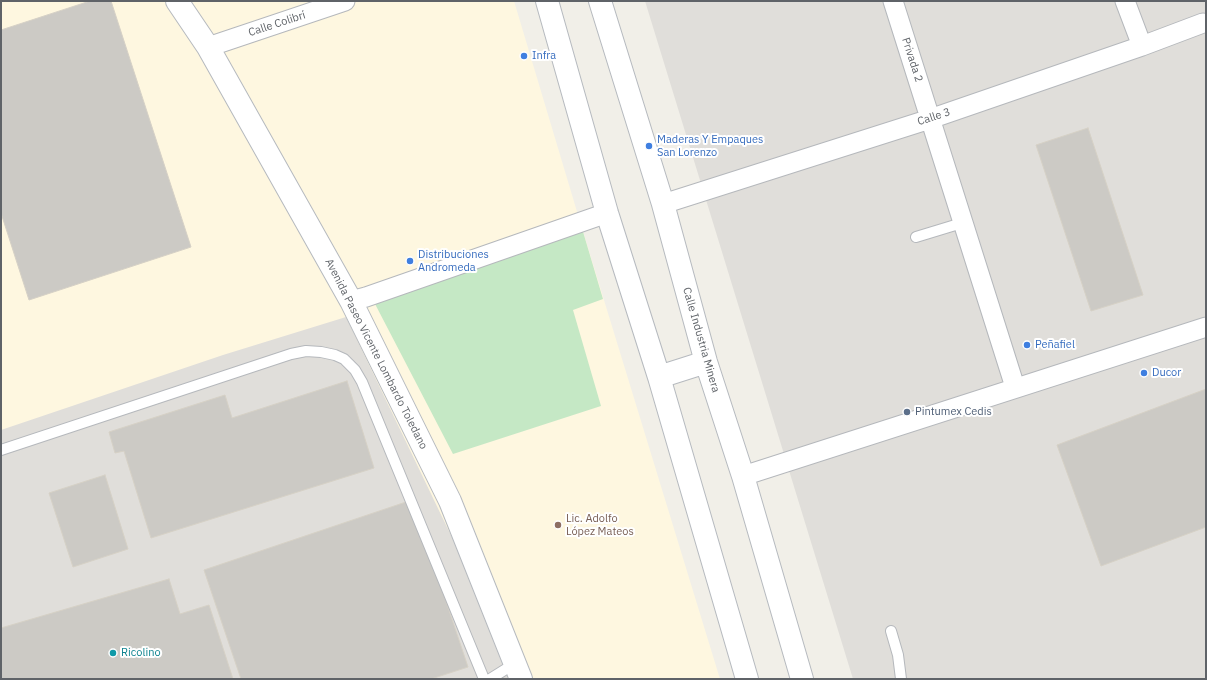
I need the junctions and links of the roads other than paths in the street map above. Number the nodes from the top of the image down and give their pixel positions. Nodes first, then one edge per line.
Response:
1 (178, 1) edge
2 (345, 1) edge
3 (547, 1) edge
4 (600, 1) edge
5 (893, 1) edge
6 (1125, 1) edge
7 (1203, 23) dead end
8 (208, 46) junction
9 (1142, 46) junction
10 (930, 119) junction
11 (663, 204) junction
12 (607, 213) junction
13 (962, 223) junction
14 (916, 237) dead end
15 (351, 301) junction
16 (1206, 327) edge
17 (706, 362) junction
18 (659, 377) junction
19 (1015, 387) junction
20 (1, 450) edge
21 (743, 476) junction
22 (891, 631) dead end
23 (518, 672) edge
24 (484, 679) edge
25 (490, 679) edge
26 (747, 679) edge
27 (802, 679) edge
28 (901, 679) edge

1 - 8 main road, Avenida Paseo Vicente Lombardo Toledano
2 - 8 street, Calle Colibrí
3 - 12 main road
4 - 11 main road, Calle Industria Minera
5 - 10 street, Privada 2
6 - 9 street
7 - 9 street, Calle 3
8 - 15 main road, Avenida Paseo Vicente Lombardo Toledano
9 - 10 street, Calle 3
10 - 11 street, Calle 3
10 - 13 street, Privada 2
11 - 17 main road, Calle Industria Minera
12 - 15 street
12 - 18 main road
13 - 14 lane
13 - 19 street, Privada 2
15 - 23 main road, Avenida Paseo Vicente Lombardo Toledano
16 - 19 street
17 - 18 main road
17 - 21 main road, Calle Industria Minera
18 - 26 main road
19 - 21 street
20 - 24 lane
21 - 27 main road, Calle Industria Minera
22 - 28 lane
23 - 25 lane

